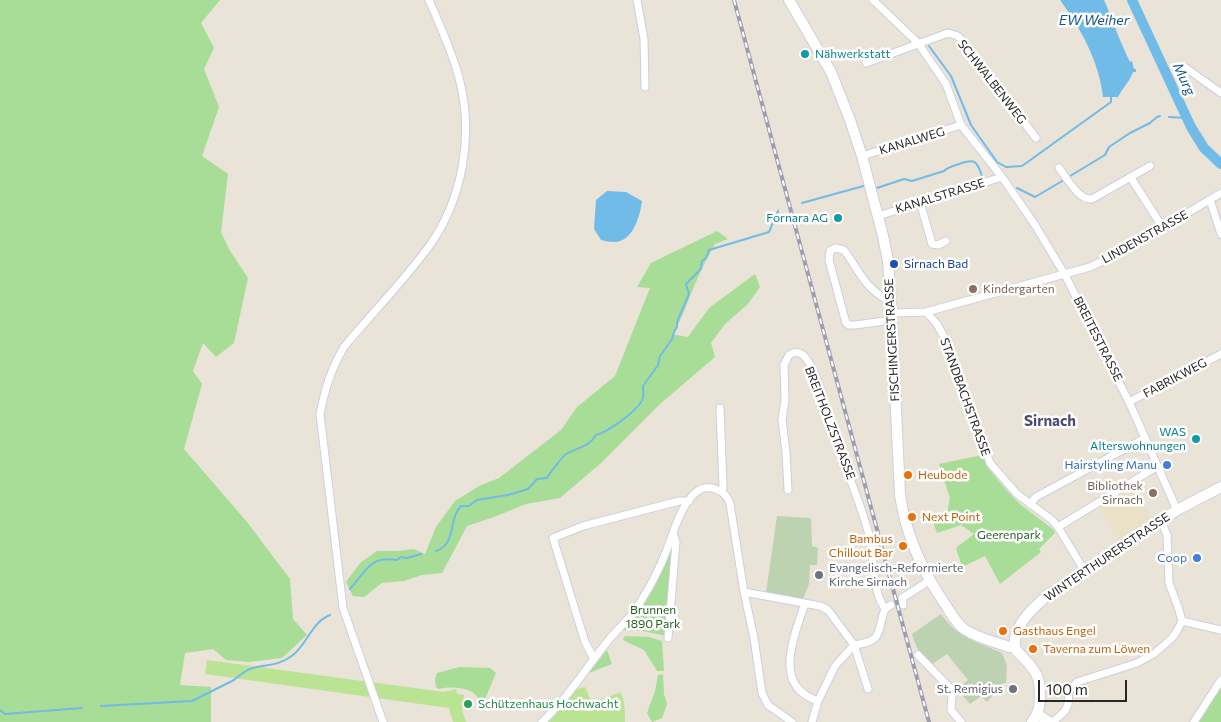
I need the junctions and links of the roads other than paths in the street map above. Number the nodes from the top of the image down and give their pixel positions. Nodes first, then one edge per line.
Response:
1 (429, 0) edge
2 (637, 0) edge
3 (789, 0) edge
4 (873, 0) edge
5 (918, 44) junction
6 (866, 63) dead end
7 (1186, 68) dead end
8 (645, 87) dead end
9 (1221, 93) edge
10 (962, 125) junction
11 (1036, 138) dead end
12 (862, 156) junction
13 (1150, 166) dead end
14 (1059, 168) dead end
15 (1002, 177) junction
16 (1131, 178) junction
17 (1221, 193) edge
18 (1210, 200) junction
19 (920, 202) junction
20 (878, 216) junction
21 (1163, 228) junction
22 (1221, 234) edge
23 (946, 241) dead end
24 (1066, 275) junction
25 (892, 312) junction
26 (926, 312) junction
27 (1221, 354) edge
28 (1129, 402) junction
29 (720, 408) dead end
30 (1145, 438) junction
31 (1158, 466) junction
32 (1221, 487) edge
33 (788, 490) dead end
34 (722, 492) junction
35 (689, 501) junction
36 (1030, 504) junction
37 (1177, 510) junction
38 (1161, 520) junction
39 (1058, 527) junction
40 (673, 533) junction
41 (1084, 570) junction
42 (930, 581) junction
43 (744, 592) junction
44 (903, 602) dead end
45 (805, 603) junction
46 (1182, 621) junction
47 (1221, 630) edge
48 (668, 638) dead end
49 (854, 645) junction
50 (1015, 646) junction
51 (918, 655) dead end
52 (594, 659) junction
53 (1221, 680) edge
54 (868, 689) dead end
55 (818, 701) junction
56 (1034, 718) edge
57 (383, 722) edge
58 (542, 722) edge
59 (792, 722) edge
60 (812, 722) edge
61 (961, 722) edge
62 (1048, 722) edge
63 (1053, 722) edge
64 (1194, 722) edge

1 - 57 street
2 - 8 street
3 - 12 main road, FISCHINGERSTRASSE
4 - 5 street
5 - 6 street, SCHWALBENWEG
5 - 10 street, BREITESTRASSE
5 - 11 street, SCHWALBENWEG
7 - 9 street
10 - 12 street, KANALWEG
10 - 15 street, BREITESTRASSE
12 - 20 main road, FISCHINGERSTRASSE
13 - 16 street
14 - 16 street
15 - 19 street, KANALSTRASSE
15 - 24 street, BREITESTRASSE
16 - 21 street
17 - 18 street, LINDENSTRASSE
18 - 21 street, LINDENSTRASSE
18 - 22 street
19 - 20 street, KANALSTRASSE
19 - 23 street
20 - 25 main road, FISCHINGERSTRASSE
21 - 24 street, LINDENSTRASSE
24 - 26 street, LINDENSTRASSE
24 - 28 street, BREITESTRASSE
25 - 25 street, LINDENSTRASSE
25 - 26 street, LINDENSTRASSE
25 - 42 main road, FISCHINGERSTRASSE
26 - 36 street, STANDBACHSTRASSE
27 - 28 street, FABRIKWEG
28 - 30 street, BREITESTRASSE
29 - 34 street
30 - 31 street, BREITESTRASSE
30 - 36 street
31 - 37 street, BREITESTRASSE
31 - 39 street
32 - 37 main road, WINTERTHURERSTRASSE
33 - 49 street, BREITHOLZSTRASSE
34 - 35 street
34 - 43 street
35 - 40 street
35 - 52 street
36 - 39 street, STANDBACHSTRASSE
37 - 38 main road, WINTERTHURERSTRASSE
38 - 41 main road, WINTERTHURERSTRASSE
38 - 46 street
39 - 41 street, STANDBACHSTRASSE
40 - 48 street
40 - 52 street
41 - 50 main road, WINTERTHURERSTRASSE
42 - 44 street
42 - 50 main road, FISCHINGERSTRASSE
43 - 45 street
43 - 59 street
45 - 49 street
45 - 55 street
46 - 47 street
46 - 63 street
49 - 54 street
49 - 55 street
50 - 56 main road
51 - 61 street
52 - 58 street
53 - 64 street
55 - 60 street
56 - 62 main road

